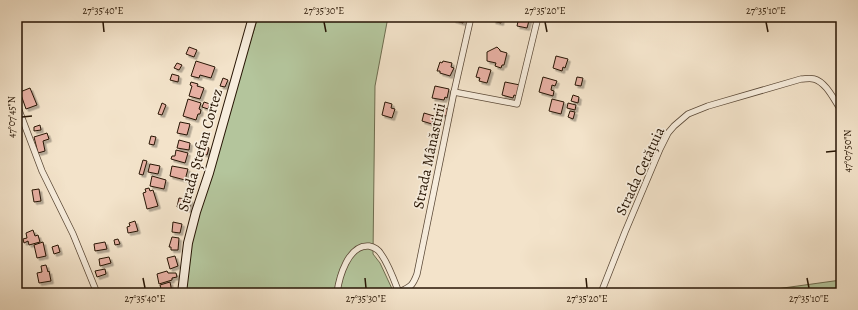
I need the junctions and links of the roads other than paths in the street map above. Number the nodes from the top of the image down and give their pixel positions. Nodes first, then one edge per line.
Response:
1 (253, 17) edge
2 (471, 17) edge
3 (538, 17) edge
4 (454, 92) junction
5 (17, 105) edge
6 (841, 110) edge
7 (96, 293) edge
8 (182, 293) edge
9 (337, 293) edge
10 (399, 293) edge
11 (601, 293) edge

1 - 8 street, Strada Ștefan Cortez
2 - 4 street, Strada Mânăstirii
3 - 4 street
4 - 10 street, Strada Mânăstirii
5 - 7 street
6 - 11 street, Strada Cetățuia
9 - 10 street

